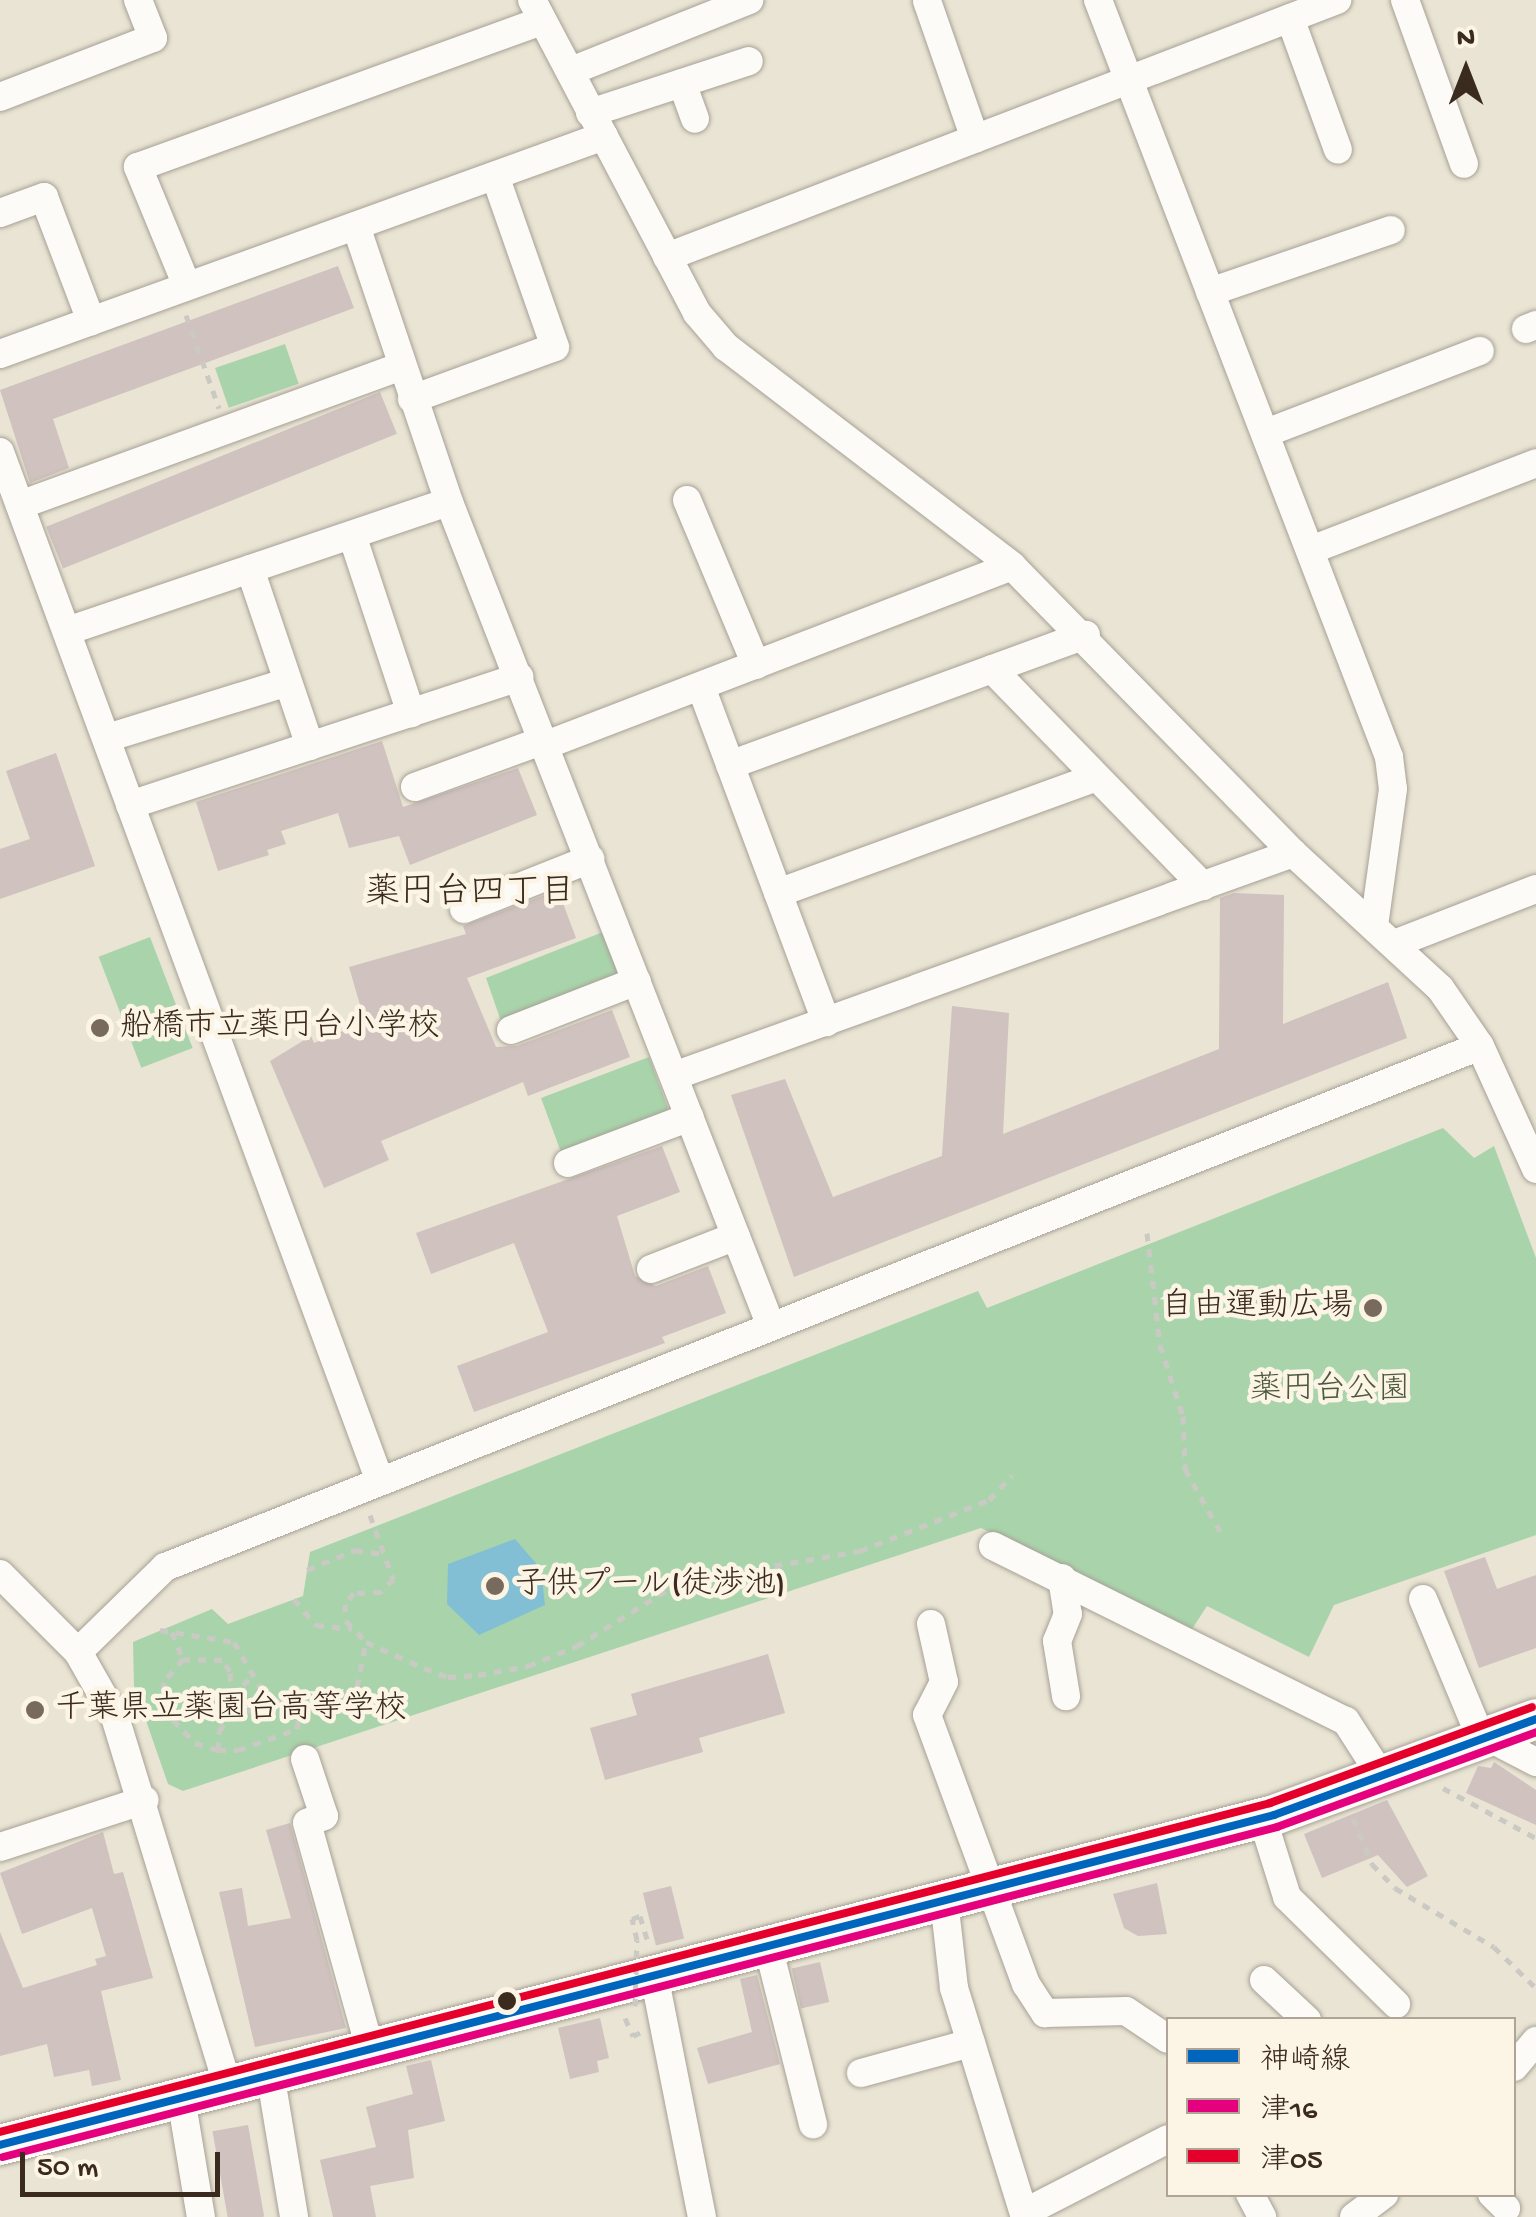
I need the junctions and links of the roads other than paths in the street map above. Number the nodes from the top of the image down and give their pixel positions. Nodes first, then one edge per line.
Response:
1 (138, 0) edge
2 (750, 0) edge
3 (926, 0) edge
4 (1098, 0) edge
5 (1336, 0) edge
6 (1405, 0) edge
7 (536, 10) edge
8 (1290, 18) junction
9 (749, 61) dead end
10 (571, 70) junction
11 (1129, 80) junction
12 (682, 83) junction
13 (0, 97) edge
14 (695, 119) dead end
15 (597, 125) junction
16 (975, 139) junction
17 (1338, 150) dead end
18 (1464, 164) dead end
19 (495, 176) junction
20 (0, 213) edge
21 (356, 226) junction
22 (1391, 230) dead end
23 (667, 257) junction
24 (182, 288) junction
25 (1210, 292) junction
26 (91, 321) junction
27 (1480, 350) dead end
28 (1, 351) edge
29 (402, 366) junction
30 (412, 399) junction
31 (1266, 433) junction
32 (0, 452) edge
33 (1536, 463) edge
34 (687, 500) dead end
35 (450, 502) junction
36 (20, 505) junction
37 (352, 535) junction
38 (1311, 550) junction
39 (1012, 566) junction
40 (250, 570) junction
41 (67, 631) junction
42 (1086, 636) junction
43 (756, 666) junction
44 (992, 670) junction
45 (520, 678) junction
46 (288, 682) junction
47 (701, 687) junction
48 (411, 713) junction
49 (107, 738) junction
50 (545, 742) junction
51 (310, 746) junction
52 (730, 764) junction
53 (1097, 777) junction
54 (415, 787) dead end
55 (130, 805) junction
56 (1293, 853) junction
57 (590, 859) junction
58 (1202, 886) junction
59 (1536, 890) edge
60 (778, 893) junction
61 (464, 909) dead end
62 (1384, 935) junction
63 (637, 981) junction
64 (826, 1022) junction
65 (511, 1030) dead end
66 (1480, 1046) junction
67 (674, 1076) junction
68 (690, 1117) junction
69 (568, 1163) dead end
70 (1536, 1169) edge
71 (736, 1236) junction
72 (651, 1269) dead end
73 (771, 1326) junction
74 (379, 1479) junction
75 (993, 1546) dead end
76 (0, 1574) edge
77 (1062, 1578) junction
78 (1423, 1599) dead end
79 (931, 1624) dead end
80 (78, 1652) junction
81 (1066, 1696) dead end
82 (1536, 1720) edge
83 (1486, 1739) junction
84 (304, 1759) dead end
85 (1536, 1762) edge
86 (1382, 1777) junction
87 (145, 1800) junction
88 (1262, 1818) junction
89 (0, 1847) edge
90 (989, 1888) junction
91 (944, 1900) junction
92 (768, 1946) junction
93 (647, 1980) junction
94 (1264, 1980) dead end
95 (1396, 2004) dead end
96 (1304, 2017) edge
97 (1166, 2038) edge
98 (1536, 2041) edge
99 (971, 2044) junction
100 (370, 2048) junction
101 (1516, 2066) edge
102 (270, 2073) junction
103 (861, 2073) dead end
104 (228, 2086) junction
105 (182, 2098) junction
106 (813, 2124) dead end
107 (1166, 2141) edge
108 (0, 2145) edge
109 (1380, 2197) edge
110 (1024, 2215) edge
111 (201, 2217) edge
112 (294, 2217) edge
113 (702, 2217) edge
114 (1354, 2217) edge

1 - 13 street
2 - 10 street
3 - 16 street
4 - 11 street
5 - 8 street
6 - 18 street
7 - 10 street
7 - 24 street
8 - 11 street
8 - 17 street
9 - 12 street
10 - 15 street
11 - 16 street
11 - 25 street
12 - 14 street
12 - 15 street
15 - 19 street
15 - 23 street
16 - 23 street
19 - 21 street
19 - 30 street
20 - 26 street
21 - 24 street
21 - 29 street
22 - 25 street
23 - 39 street
24 - 26 street
25 - 31 street
26 - 28 street
27 - 31 street
29 - 30 street
29 - 36 street
30 - 35 street
31 - 38 street
32 - 36 street
33 - 38 street
34 - 43 street
35 - 37 street
35 - 45 street
36 - 41 street
37 - 40 street
37 - 48 street
38 - 62 street
39 - 42 street
39 - 43 street
40 - 41 street
40 - 46 street
41 - 49 street
42 - 44 street
42 - 56 street
43 - 47 street
44 - 52 street
44 - 53 street
45 - 48 street
45 - 50 street
46 - 49 street
46 - 51 street
47 - 50 street
47 - 52 street
48 - 51 street
49 - 55 street
50 - 54 street
50 - 57 street
51 - 55 street
52 - 60 street
53 - 58 street
53 - 60 street
55 - 74 street
56 - 58 street
56 - 62 street
57 - 61 street
57 - 63 street
58 - 64 street
59 - 62 street
60 - 64 street
62 - 66 street
63 - 65 street
63 - 67 street
64 - 67 street
66 - 70 street
66 - 73 street
67 - 68 street
68 - 69 street
68 - 71 street
71 - 72 street
71 - 73 street
73 - 74 street
74 - 80 street
75 - 77 street
76 - 80 street
77 - 81 street
77 - 86 street
78 - 83 street
79 - 90 street
80 - 87 street
82 - 83 highway
83 - 85 street
83 - 86 highway
84 - 100 street
86 - 88 highway
87 - 89 street
87 - 104 street
88 - 90 highway
88 - 95 street
90 - 91 highway
90 - 97 street
91 - 92 highway
91 - 99 street
92 - 93 highway
92 - 106 street
93 - 100 highway
93 - 113 street
94 - 96 street
98 - 101 street
99 - 103 street
99 - 110 street
100 - 102 highway
102 - 104 highway
102 - 112 street
104 - 105 highway
105 - 108 highway
105 - 111 street
107 - 110 street
109 - 114 street

